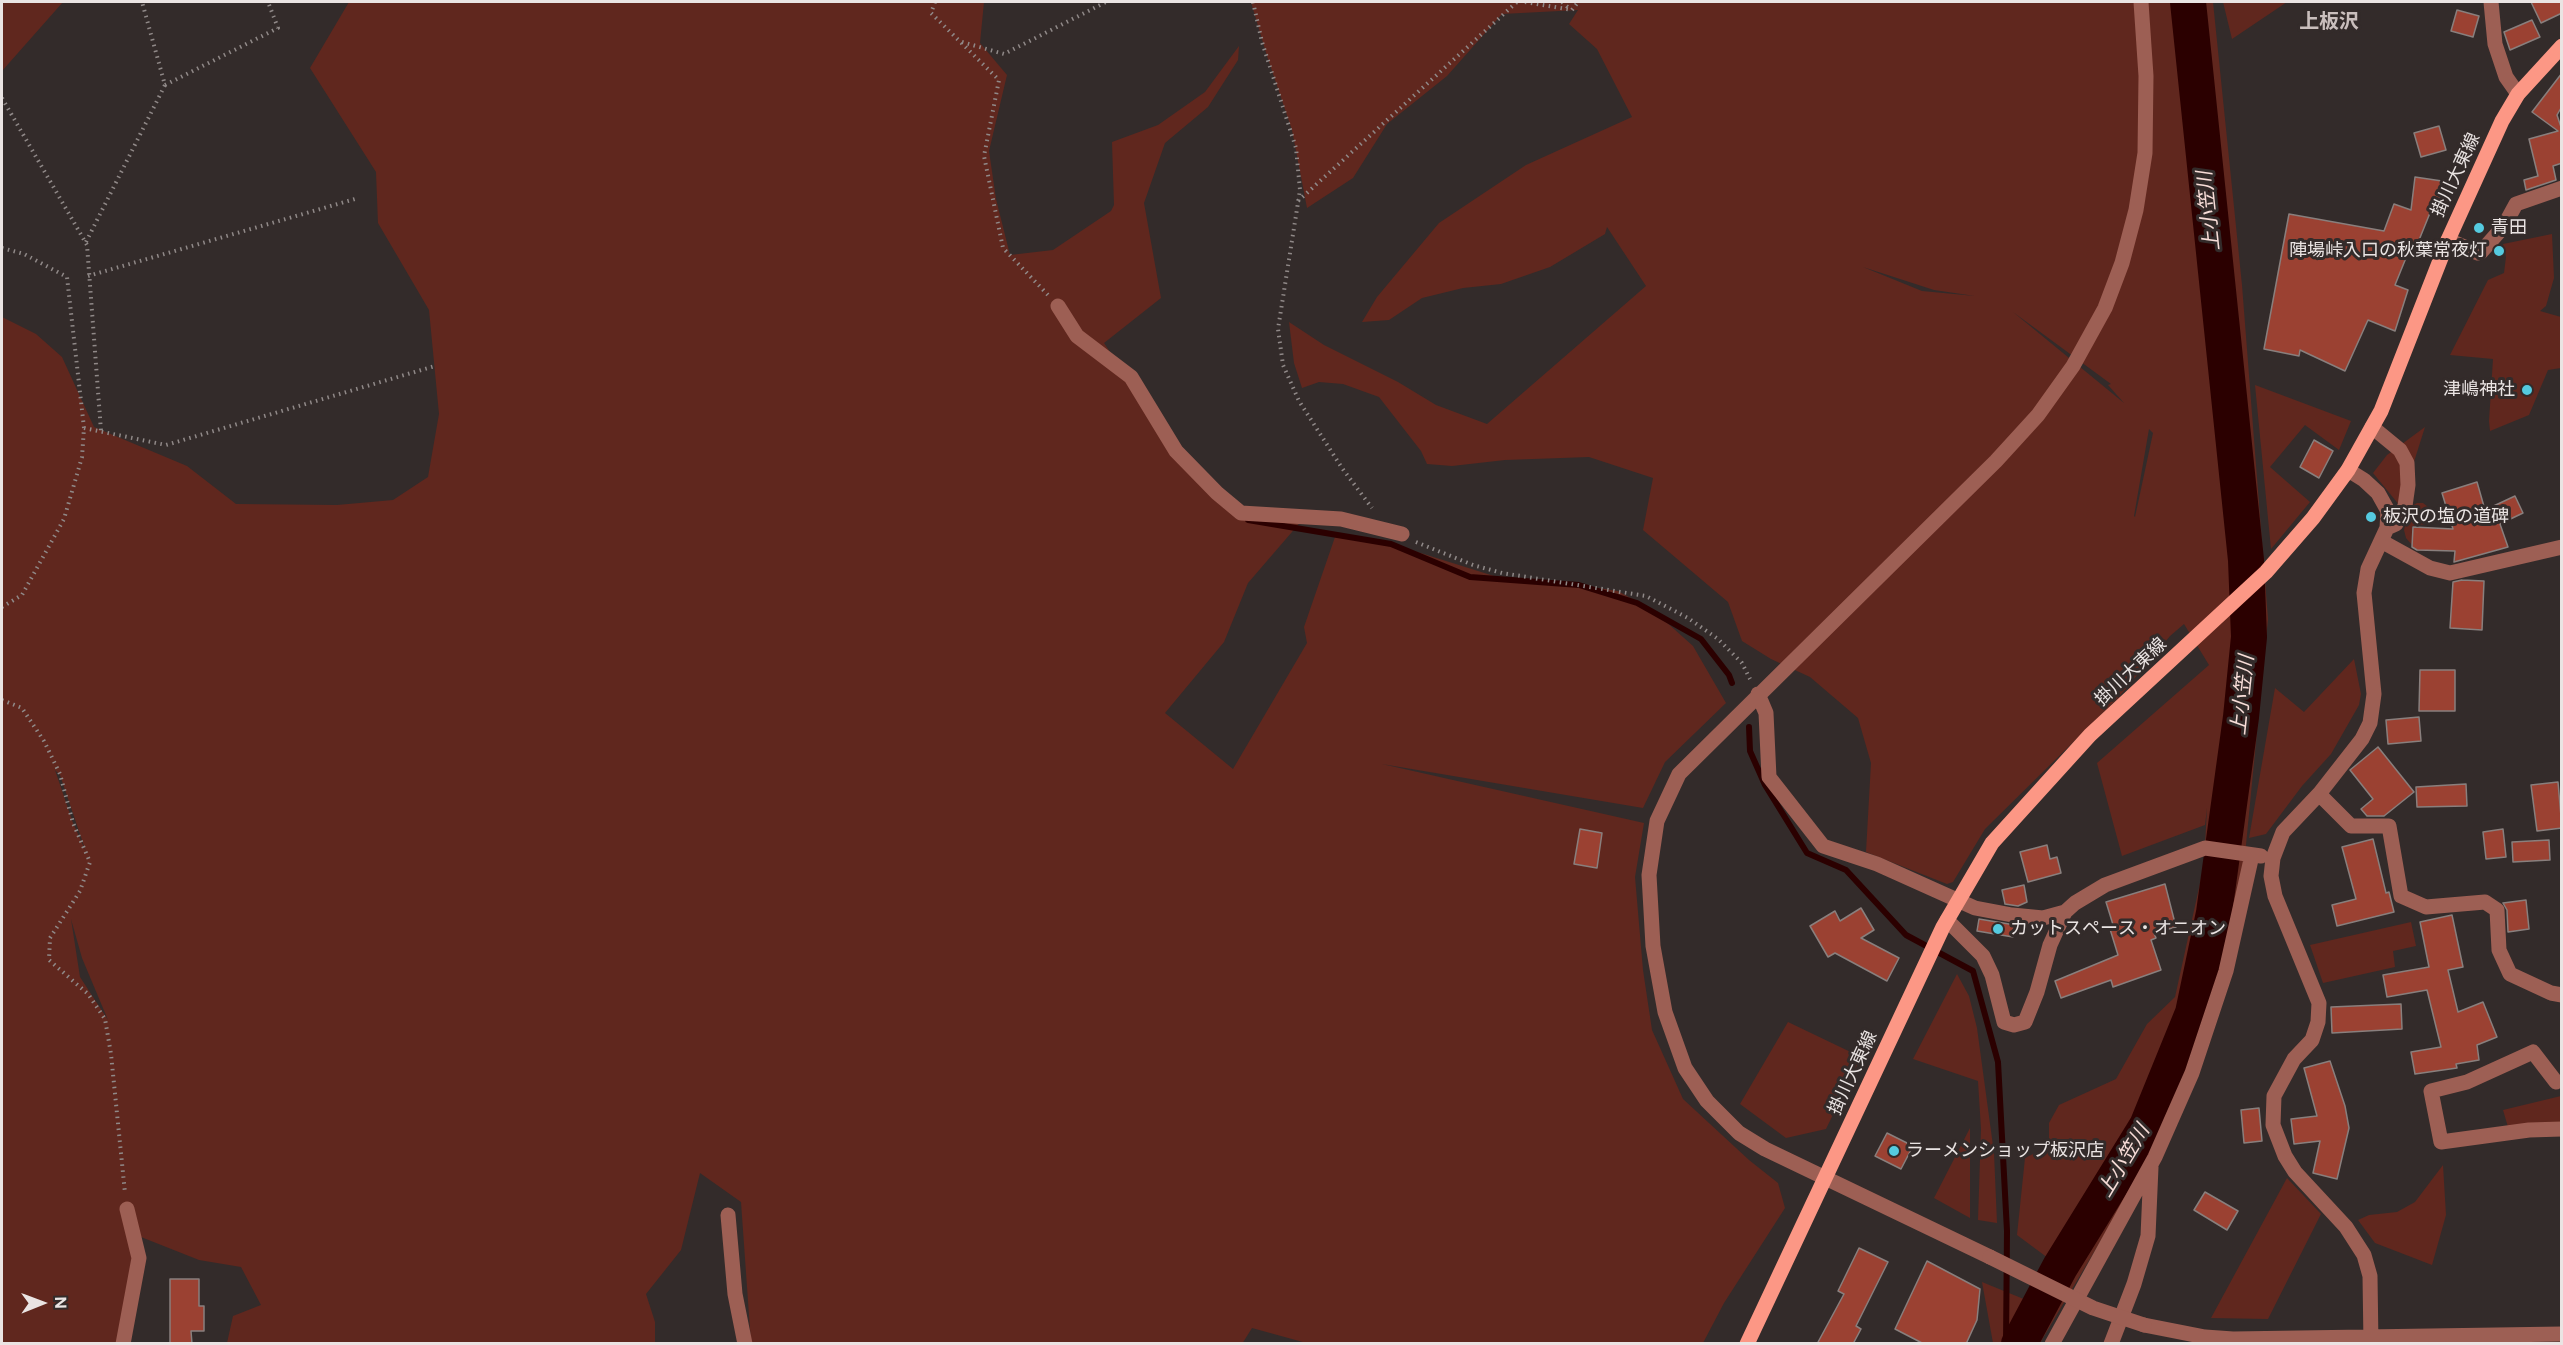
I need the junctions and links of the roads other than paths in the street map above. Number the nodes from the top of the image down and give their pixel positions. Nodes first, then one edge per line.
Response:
1 (2141, 2) edge
2 (2492, 2) edge
3 (2562, 46) edge
4 (2518, 94) junction
5 (2562, 188) edge
6 (2448, 240) junction
7 (1058, 306) road end
8 (2372, 428) junction
9 (2348, 470) junction
10 (1402, 534) road end
11 (2384, 534) junction
12 (2562, 547) edge
13 (1758, 694) junction
14 (2319, 794) junction
15 (2249, 855) junction
16 (2273, 858) junction
17 (1958, 900) junction
18 (2065, 912) junction
19 (1945, 924) junction
20 (2562, 995) edge
21 (2556, 1082) dead end
22 (2562, 1129) edge
23 (2151, 1164) junction
24 (1826, 1179) junction
25 (127, 1209) road end
26 (728, 1215) dead end
27 (2562, 1334) edge
28 (2372, 1341) edge
29 (123, 1344) edge
30 (746, 1344) edge
31 (1747, 1344) edge
32 (2052, 1344) edge
33 (2111, 1344) edge

1 - 13 street
2 - 4 street
3 - 4 main road, 掛川大東線
4 - 6 main road, 掛川大東線
5 - 6 street
6 - 8 main road, 掛川大東線
7 - 10 street
8 - 9 main road, 掛川大東線
8 - 11 street
9 - 11 street
9 - 17 main road, 掛川大東線
11 - 12 street
11 - 14 street
13 - 17 street
13 - 24 street
14 - 16 street
14 - 20 street
15 - 16 street
15 - 18 street
15 - 23 street
16 - 28 street
17 - 18 street
17 - 19 main road, 掛川大東線
18 - 19 street
19 - 24 main road, 掛川大東線
21 - 22 street
23 - 32 street
23 - 33 street
24 - 28 street, bridge
24 - 31 main road, 掛川大東線
25 - 29 street
26 - 30 street
27 - 28 street

